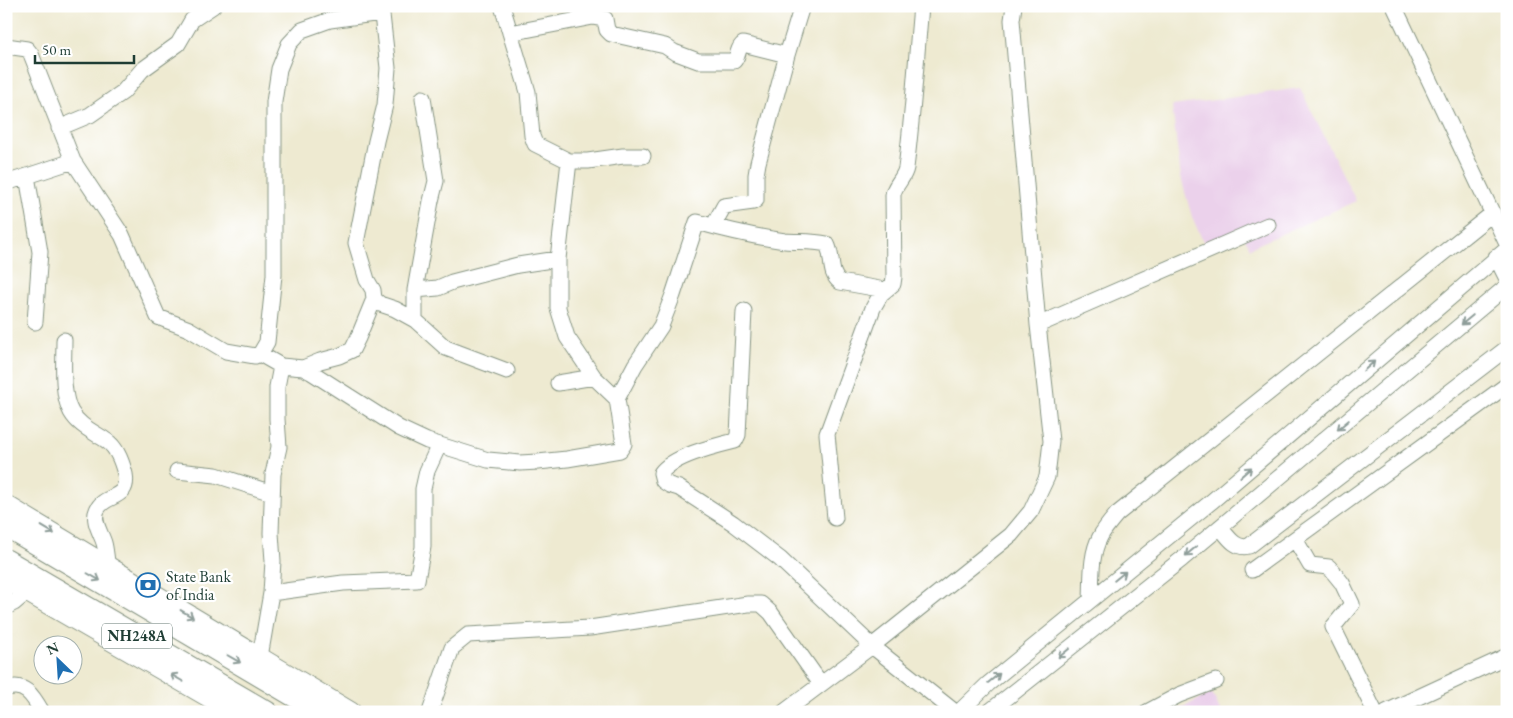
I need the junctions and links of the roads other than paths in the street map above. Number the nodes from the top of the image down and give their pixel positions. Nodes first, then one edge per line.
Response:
1 (213, 6) edge
2 (502, 6) edge
3 (802, 6) edge
4 (921, 6) edge
5 (1014, 6) edge
6 (1394, 6) edge
7 (381, 10) edge
8 (510, 33) junction
9 (6, 46) edge
10 (787, 55) junction
11 (423, 98) dead end
12 (59, 128) junction
13 (643, 156) dead end
14 (73, 161) junction
15 (569, 161) junction
16 (27, 176) junction
17 (6, 183) edge
18 (1493, 213) junction
19 (1268, 225) dead end
20 (713, 226) junction
21 (1507, 244) edge
22 (1502, 253) edge
23 (558, 259) junction
24 (1506, 285) edge
25 (415, 290) junction
26 (885, 290) junction
27 (374, 299) junction
28 (744, 311) dead end
29 (414, 320) junction
30 (36, 322) dead end
31 (1038, 325) junction
32 (64, 340) dead end
33 (1507, 348) edge
34 (260, 354) junction
35 (281, 366) junction
36 (302, 368) junction
37 (506, 371) dead end
38 (594, 377) junction
39 (558, 383) dead end
40 (1507, 385) edge
41 (617, 399) junction
42 (439, 445) junction
43 (177, 471) dead end
44 (272, 494) junction
45 (6, 505) edge
46 (835, 518) dead end
47 (6, 526) edge
48 (1220, 527) junction
49 (1295, 540) junction
50 (6, 560) edge
51 (108, 566) junction
52 (1252, 570) dead end
53 (6, 580) edge
54 (28, 591) junction
55 (271, 593) junction
56 (1091, 600) junction
57 (6, 607) edge
58 (872, 646) junction
59 (1507, 656) edge
60 (260, 657) junction
61 (1216, 681) dead end
62 (821, 684) junction
63 (6, 690) edge
64 (42, 712) edge
65 (234, 712) edge
66 (267, 712) edge
67 (322, 712) edge
68 (351, 712) edge
69 (430, 712) edge
70 (784, 712) edge
71 (957, 712) edge
72 (989, 712) edge
73 (1147, 712) edge
74 (1375, 712) edge
75 (1386, 712) edge

1 - 12 street
2 - 8 street
3 - 10 street
4 - 26 street
5 - 31 street
6 - 18 street
7 - 27 street
7 - 34 street
8 - 10 street
8 - 15 street
9 - 12 street
10 - 20 street
11 - 25 street
12 - 14 street
13 - 15 street
14 - 16 street
14 - 34 street
15 - 23 street
16 - 17 street
16 - 30 street
18 - 21 street
18 - 56 street
19 - 31 street
20 - 26 street
20 - 41 street
22 - 24 street
56 -> 22 street
23 - 25 street
23 - 38 street
24 -> 48 street
25 - 29 street
26 - 46 street
27 - 29 street
27 - 36 street
28 - 58 street
29 - 37 street
31 - 58 street
32 - 51 street
33 - 48 street
34 - 35 street
35 - 36 street
35 - 44 street
36 - 42 street
38 - 39 street
38 - 41 street
40 - 49 street
41 - 42 street
42 - 55 street
43 - 44 street
44 - 55 street
45 -> 51 main road
47 -> 67 highway, NH248A
48 -> 72 street
49 - 52 street
49 - 74 street
50 - 66 highway, NH248A
51 -> 60 main road
53 - 54 main road
54 - 57 street
65 -> 54 main road
55 - 60 street
71 -> 56 street
58 - 62 street
58 - 71 street
59 - 75 street
60 - 68 main road
61 - 73 street
62 - 69 street
62 - 70 street
63 - 64 street

